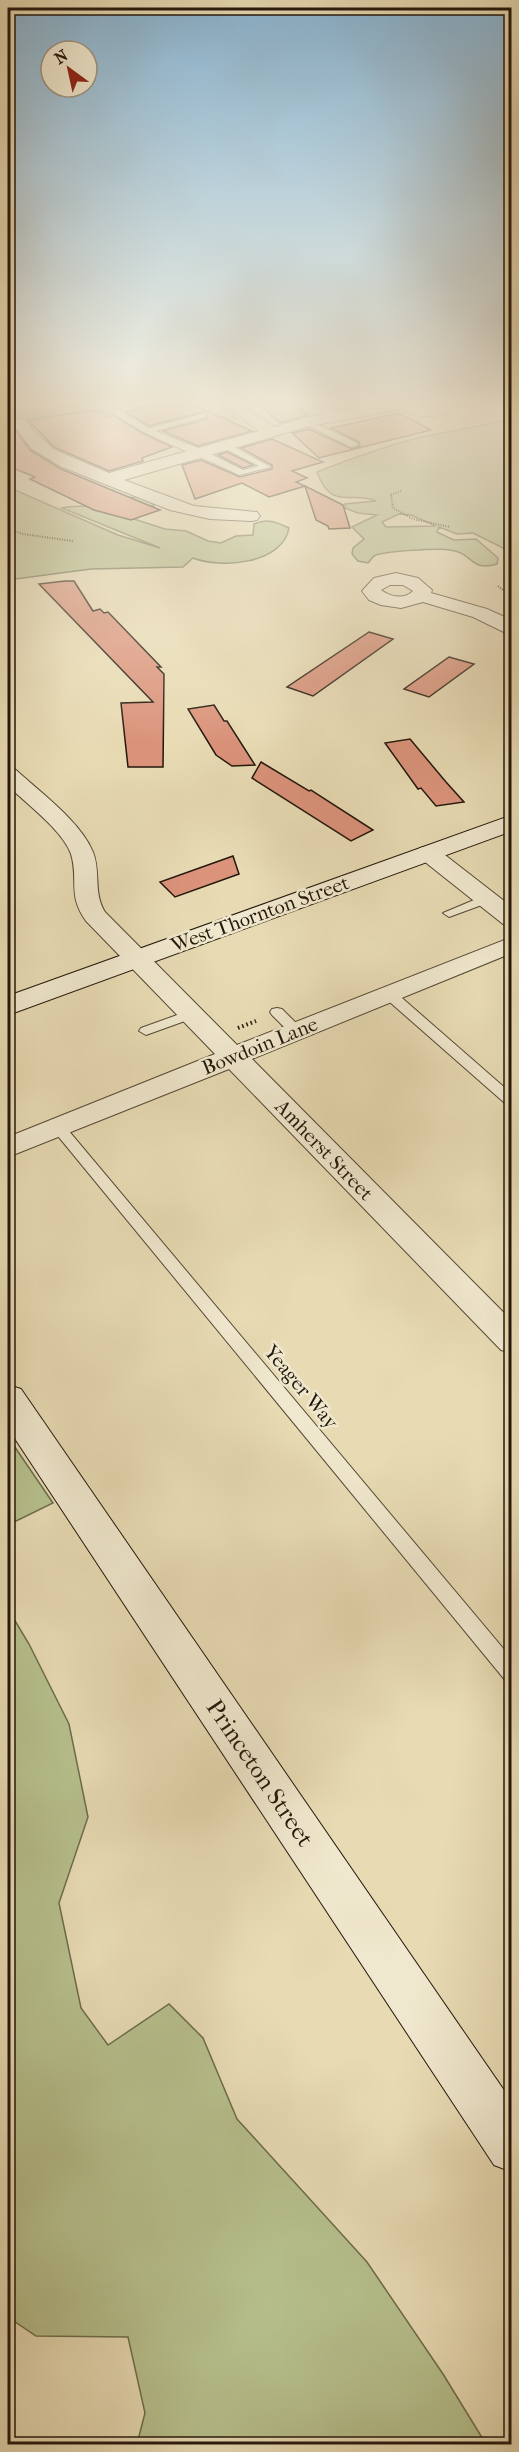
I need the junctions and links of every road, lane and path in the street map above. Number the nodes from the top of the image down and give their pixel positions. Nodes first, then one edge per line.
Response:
1 (408, 516) edge
2 (450, 527) dead end
3 (8, 529) edge
4 (73, 541) dead end
5 (498, 586) dead end
6 (502, 590) dead end
7 (421, 596) dead end
8 (512, 630) edge
9 (8, 775) edge
10 (512, 822) edge
11 (428, 853) junction
12 (486, 899) junction
13 (449, 913) dead end
14 (512, 919) edge
15 (512, 944) edge
16 (136, 958) junction
17 (389, 994) junction
18 (8, 1006) edge
19 (277, 1012) dead end
20 (191, 1014) junction
21 (256, 1021) dead end
22 (146, 1031) dead end
23 (296, 1031) junction
24 (232, 1044) junction
25 (512, 1102) edge
26 (58, 1127) junction
27 (8, 1148) edge
28 (512, 1341) edge
29 (8, 1400) edge
30 (512, 1674) edge
31 (512, 2147) edge

1 - 2 path
3 - 4 path
5 - 6 path
7 - 8 street
9 - 16 street, Amherst Street
10 - 11 main road, West Thornton Street
11 - 12 street
11 - 16 main road, West Thornton Street
12 - 13 lane
12 - 14 street
15 - 17 street, Bowdoin Lane
16 - 18 main road, West Thornton Street
16 - 20 street, Amherst Street
17 - 23 street, Bowdoin Lane
17 - 25 lane
19 - 23 lane
20 - 22 lane
20 - 24 street, Amherst Street
21 - 24 path
23 - 24 street, Bowdoin Lane
24 - 26 street, Bowdoin Lane
24 - 28 street, Amherst Street
26 - 27 street, Bowdoin Lane
26 - 30 lane, Yeager Way
29 - 31 main road, Princeton Street

